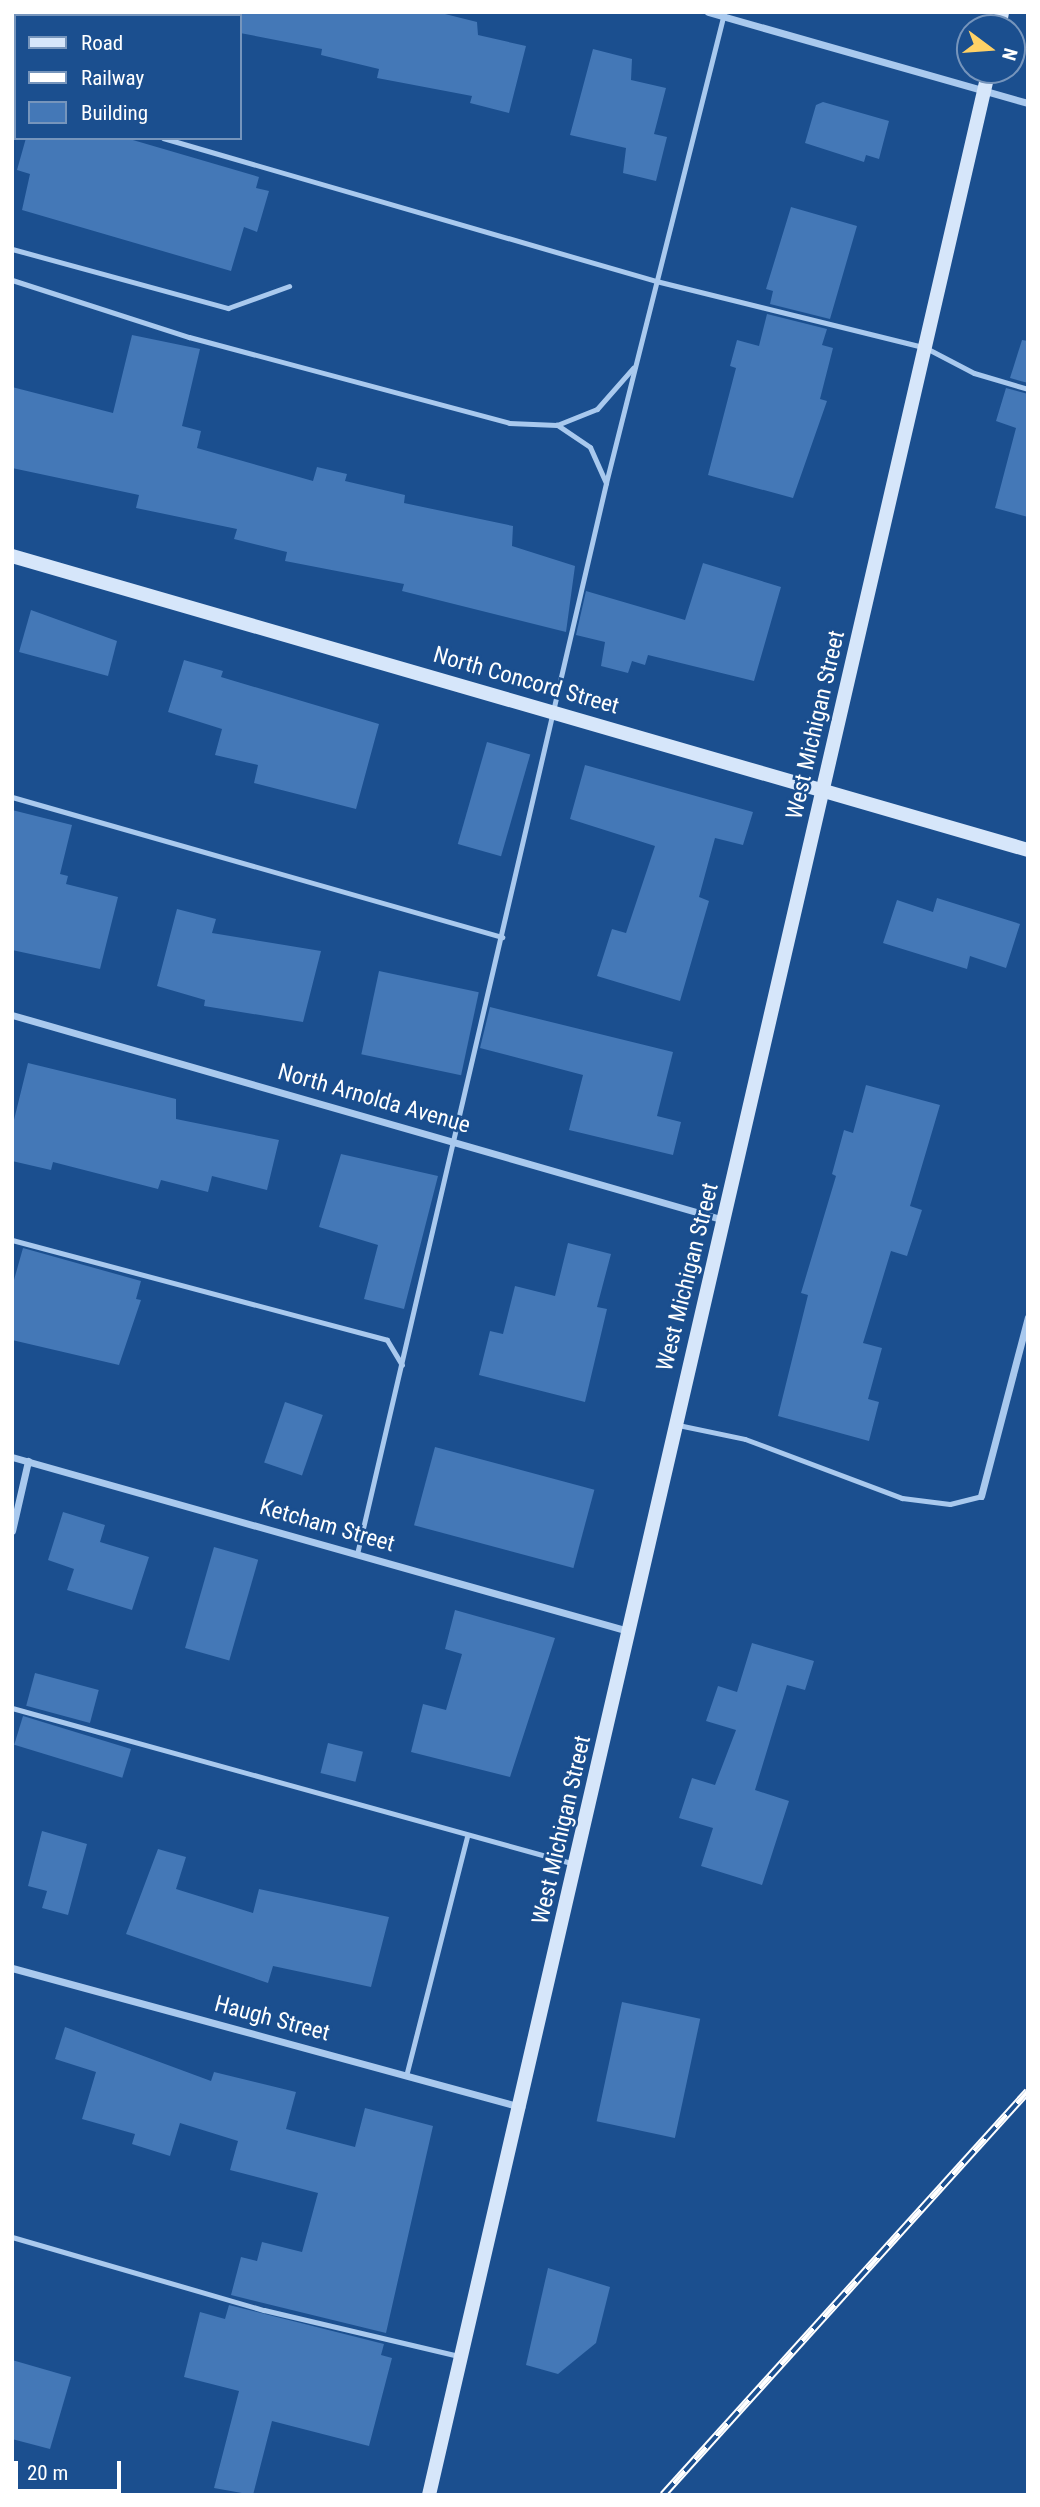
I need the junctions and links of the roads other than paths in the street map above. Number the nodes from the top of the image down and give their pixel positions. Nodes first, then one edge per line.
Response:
1 (708, 12) edge
2 (723, 14) edge
3 (986, 84) edge
4 (984, 91) junction
5 (1028, 103) edge
6 (170, 140) edge
7 (12, 249) edge
8 (12, 280) edge
9 (656, 281) junction
10 (289, 286) dead end
11 (926, 348) junction
12 (635, 366) junction
13 (1028, 389) edge
14 (557, 425) junction
15 (606, 483) junction
16 (12, 556) edge
17 (554, 713) junction
18 (824, 792) junction
19 (12, 797) edge
20 (1028, 850) edge
21 (502, 937) junction
22 (12, 1015) edge
23 (455, 1142) junction
24 (725, 1220) junction
25 (12, 1240) edge
26 (1028, 1317) edge
27 (402, 1365) junction
28 (675, 1424) junction
29 (12, 1457) edge
30 (28, 1461) junction
31 (981, 1496) joint
32 (12, 1531) edge
33 (357, 1554) junction
34 (631, 1632) junction
35 (12, 1708) edge
36 (467, 1837) junction
37 (578, 1865) junction
38 (12, 1968) edge
39 (406, 2076) junction
40 (522, 2108) junction
41 (12, 2237) edge
42 (463, 2357) junction
43 (429, 2495) edge

1 - 2 street
2 - 4 street
2 - 9 lane
3 - 4 main road, West Michigan Street
4 - 5 street
4 - 11 main road, West Michigan Street
6 - 9 lane
7 - 10 lane
8 - 14 lane
9 - 11 lane
9 - 12 lane
11 - 13 lane
11 - 18 main road, West Michigan Street
12 - 14 lane
12 - 15 lane
14 - 15 lane
15 - 17 lane
16 - 17 main road, North Concord Street
17 - 18 main road, North Concord Street
17 - 21 lane
18 - 20 main road, North Concord Street
18 - 24 main road, West Michigan Street
19 - 21 lane
21 - 23 lane
22 - 23 street, North Arnolda Avenue
23 - 24 street, North Arnolda Avenue
23 - 27 lane
24 - 28 main road, West Michigan Street
25 - 27 lane
26 - 31 street
27 - 33 lane
28 - 31 lane
28 - 34 main road, West Michigan Street
29 - 30 street, Ketcham Street
30 - 32 street
30 - 33 street, Ketcham Street
33 - 34 street, Ketcham Street
34 - 37 main road, West Michigan Street
35 - 36 lane
36 - 37 lane
36 - 39 lane
37 - 40 main road, West Michigan Street
38 - 39 street, Haugh Street
39 - 40 street, Haugh Street
40 - 42 main road, West Michigan Street
41 - 42 lane
42 - 43 main road, West Michigan Street

